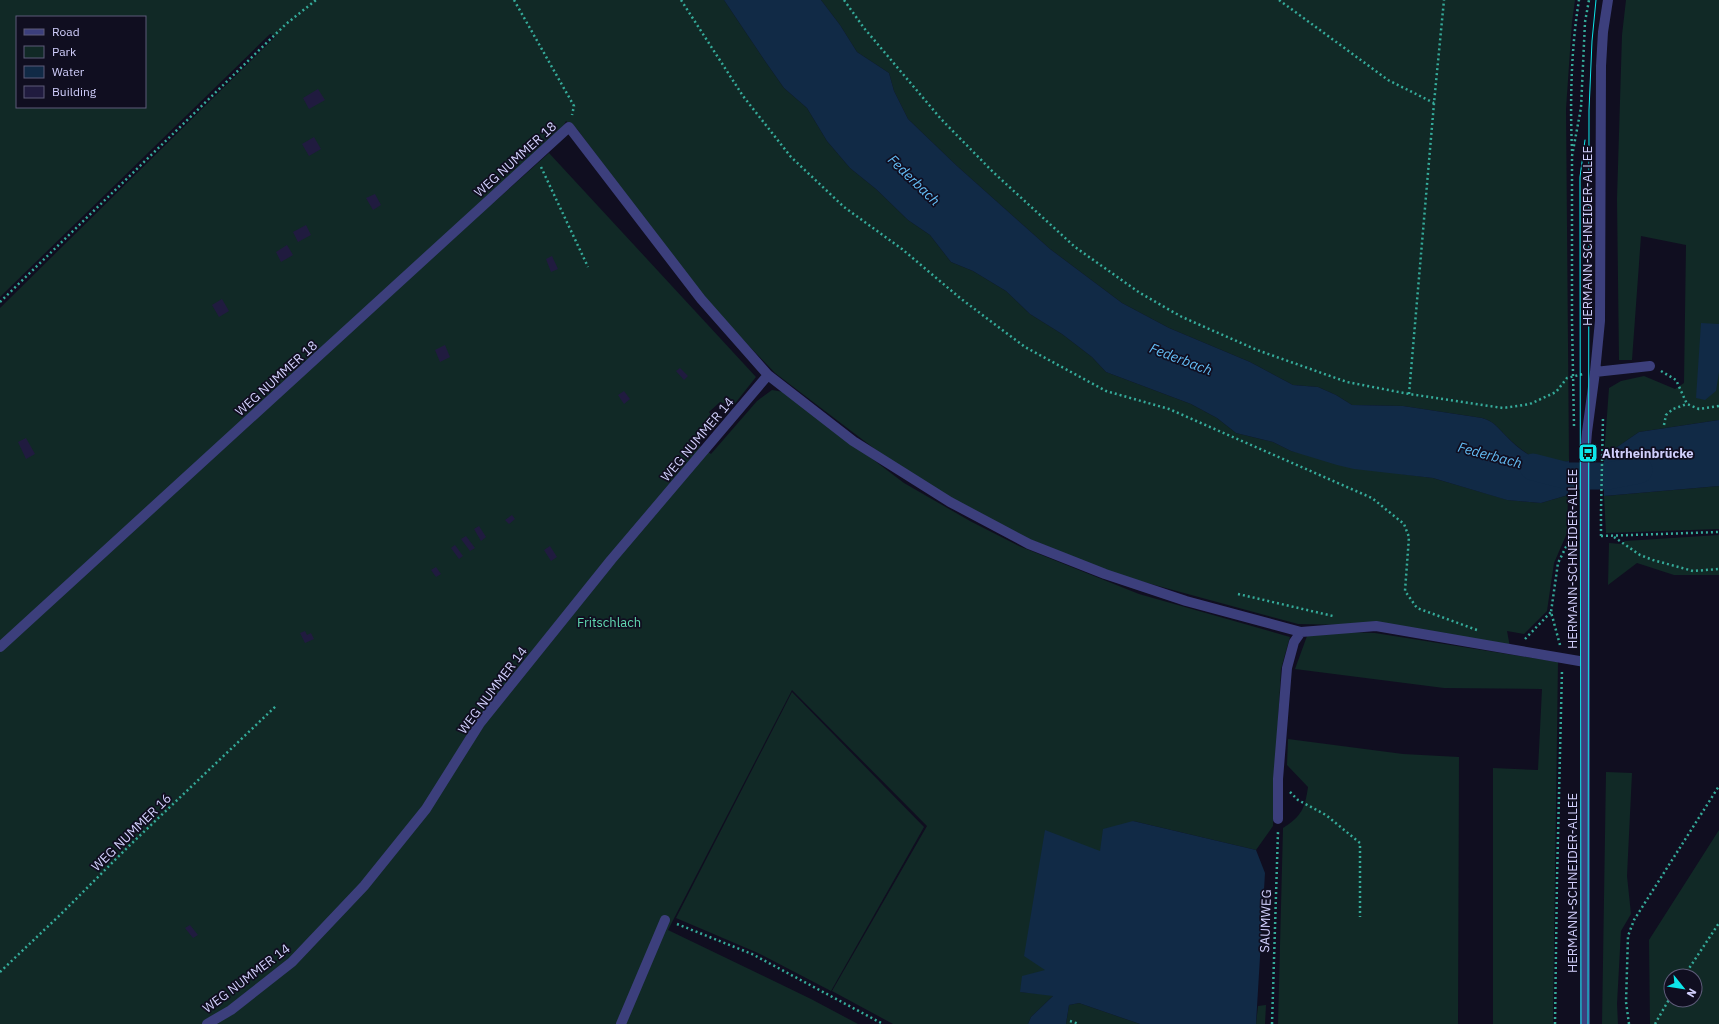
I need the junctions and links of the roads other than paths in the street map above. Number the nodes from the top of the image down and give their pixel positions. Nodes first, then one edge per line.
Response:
1 (1608, 0) edge
2 (1650, 366) road end
3 (1595, 372) junction
4 (768, 375) junction
5 (1301, 632) junction
6 (0, 647) edge
7 (1585, 662) junction
8 (1278, 819) road end
9 (665, 920) road end
10 (207, 1024) edge
11 (620, 1024) edge
12 (1585, 1024) edge

1 - 3 street, HERMANN-SCHNEIDER-ALLEE
2 - 3 street
3 - 7 street, HERMANN-SCHNEIDER-ALLEE
4 - 5 street
4 - 6 street, WEG NUMMER 18
4 - 10 street, WEG NUMMER 14
5 - 7 street
5 - 8 street
7 - 12 street, HERMANN-SCHNEIDER-ALLEE
9 - 11 street

